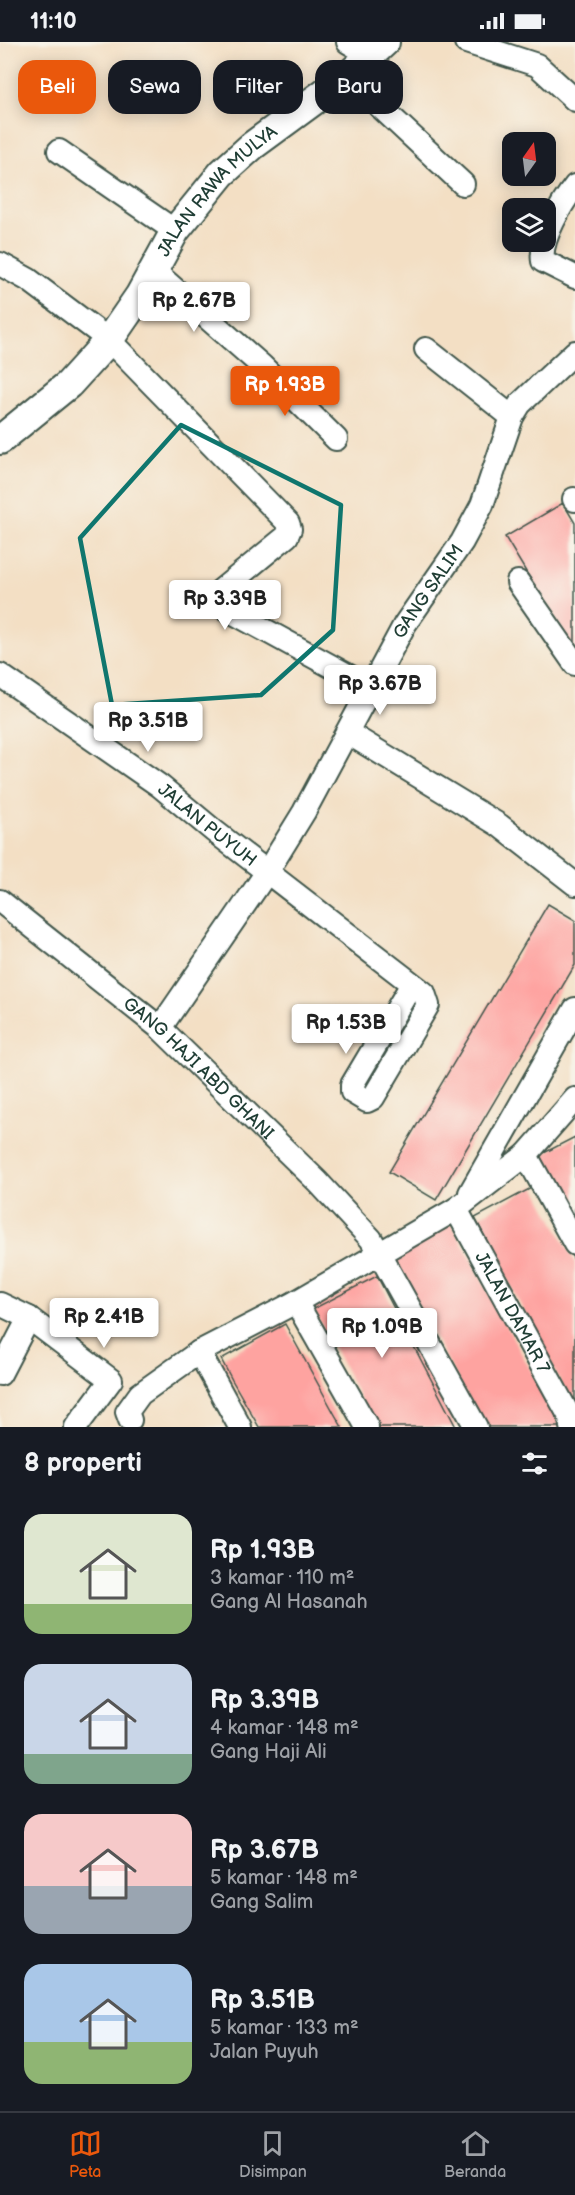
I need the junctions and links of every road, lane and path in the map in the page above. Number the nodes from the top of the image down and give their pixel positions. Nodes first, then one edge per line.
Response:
1 (466, 42) edge
2 (363, 53) edge
3 (575, 100) edge
4 (59, 151) dead end
5 (464, 184) dead end
6 (575, 186) edge
7 (175, 231) junction
8 (0, 264) edge
9 (154, 271) junction
10 (575, 277) edge
11 (109, 340) junction
12 (426, 349) dead end
13 (575, 352) edge
14 (512, 417) junction
15 (336, 439) dead end
16 (0, 440) edge
17 (519, 582) dead end
18 (575, 664) edge
19 (0, 675) edge
20 (371, 688) junction
21 (348, 733) junction
22 (267, 872) junction
23 (575, 884) edge
24 (0, 901) edge
25 (412, 984) junction
26 (575, 1010) edge
27 (160, 1028) junction
28 (575, 1099) edge
29 (525, 1155) junction
30 (460, 1206) junction
31 (575, 1244) edge
32 (380, 1252) junction
33 (296, 1302) junction
34 (0, 1304) edge
35 (29, 1318) junction
36 (199, 1352) junction
37 (0, 1374) edge
38 (111, 1380) junction
39 (140, 1394) junction
40 (130, 1420) dead end
41 (570, 1422) edge
42 (76, 1427) edge
43 (240, 1427) edge
44 (367, 1427) edge
45 (476, 1427) edge

1 - 3 street
2 - 5 street
2 - 7 main road, JALAN RAWA MULYA
4 - 7 street
6 - 10 street
7 - 9 main road, JALAN RAWA MULYA
8 - 11 street
9 - 11 main road, JALAN RAWA MULYA
9 - 15 street
11 - 16 main road, JALAN RAWA MULYA
11 - 20 street
12 - 14 street
13 - 14 street, GANG SALIM
14 - 20 street, GANG SALIM
17 - 18 street
19 - 22 street, JALAN PUYUH
20 - 21 street, GANG SALIM
21 - 22 street, GANG SALIM
21 - 23 street
22 - 25 street, JALAN PUYUH
22 - 27 street, GANG SALIM
24 - 27 street, GANG HAJI ABD GHANI
25 - 25 street, JALAN PUYUH
26 - 30 street
27 - 32 street, GANG HAJI ABD GHANI
28 - 29 street
29 - 30 street
29 - 31 street
30 - 32 street
30 - 41 street, JALAN DAMAR 7
32 - 33 street
32 - 45 street, GANG HAJI ABD GHANI
33 - 36 street
33 - 44 street
34 - 35 street
35 - 37 street
35 - 38 street
36 - 39 street
36 - 43 street
38 - 39 street
38 - 42 street
39 - 40 street

